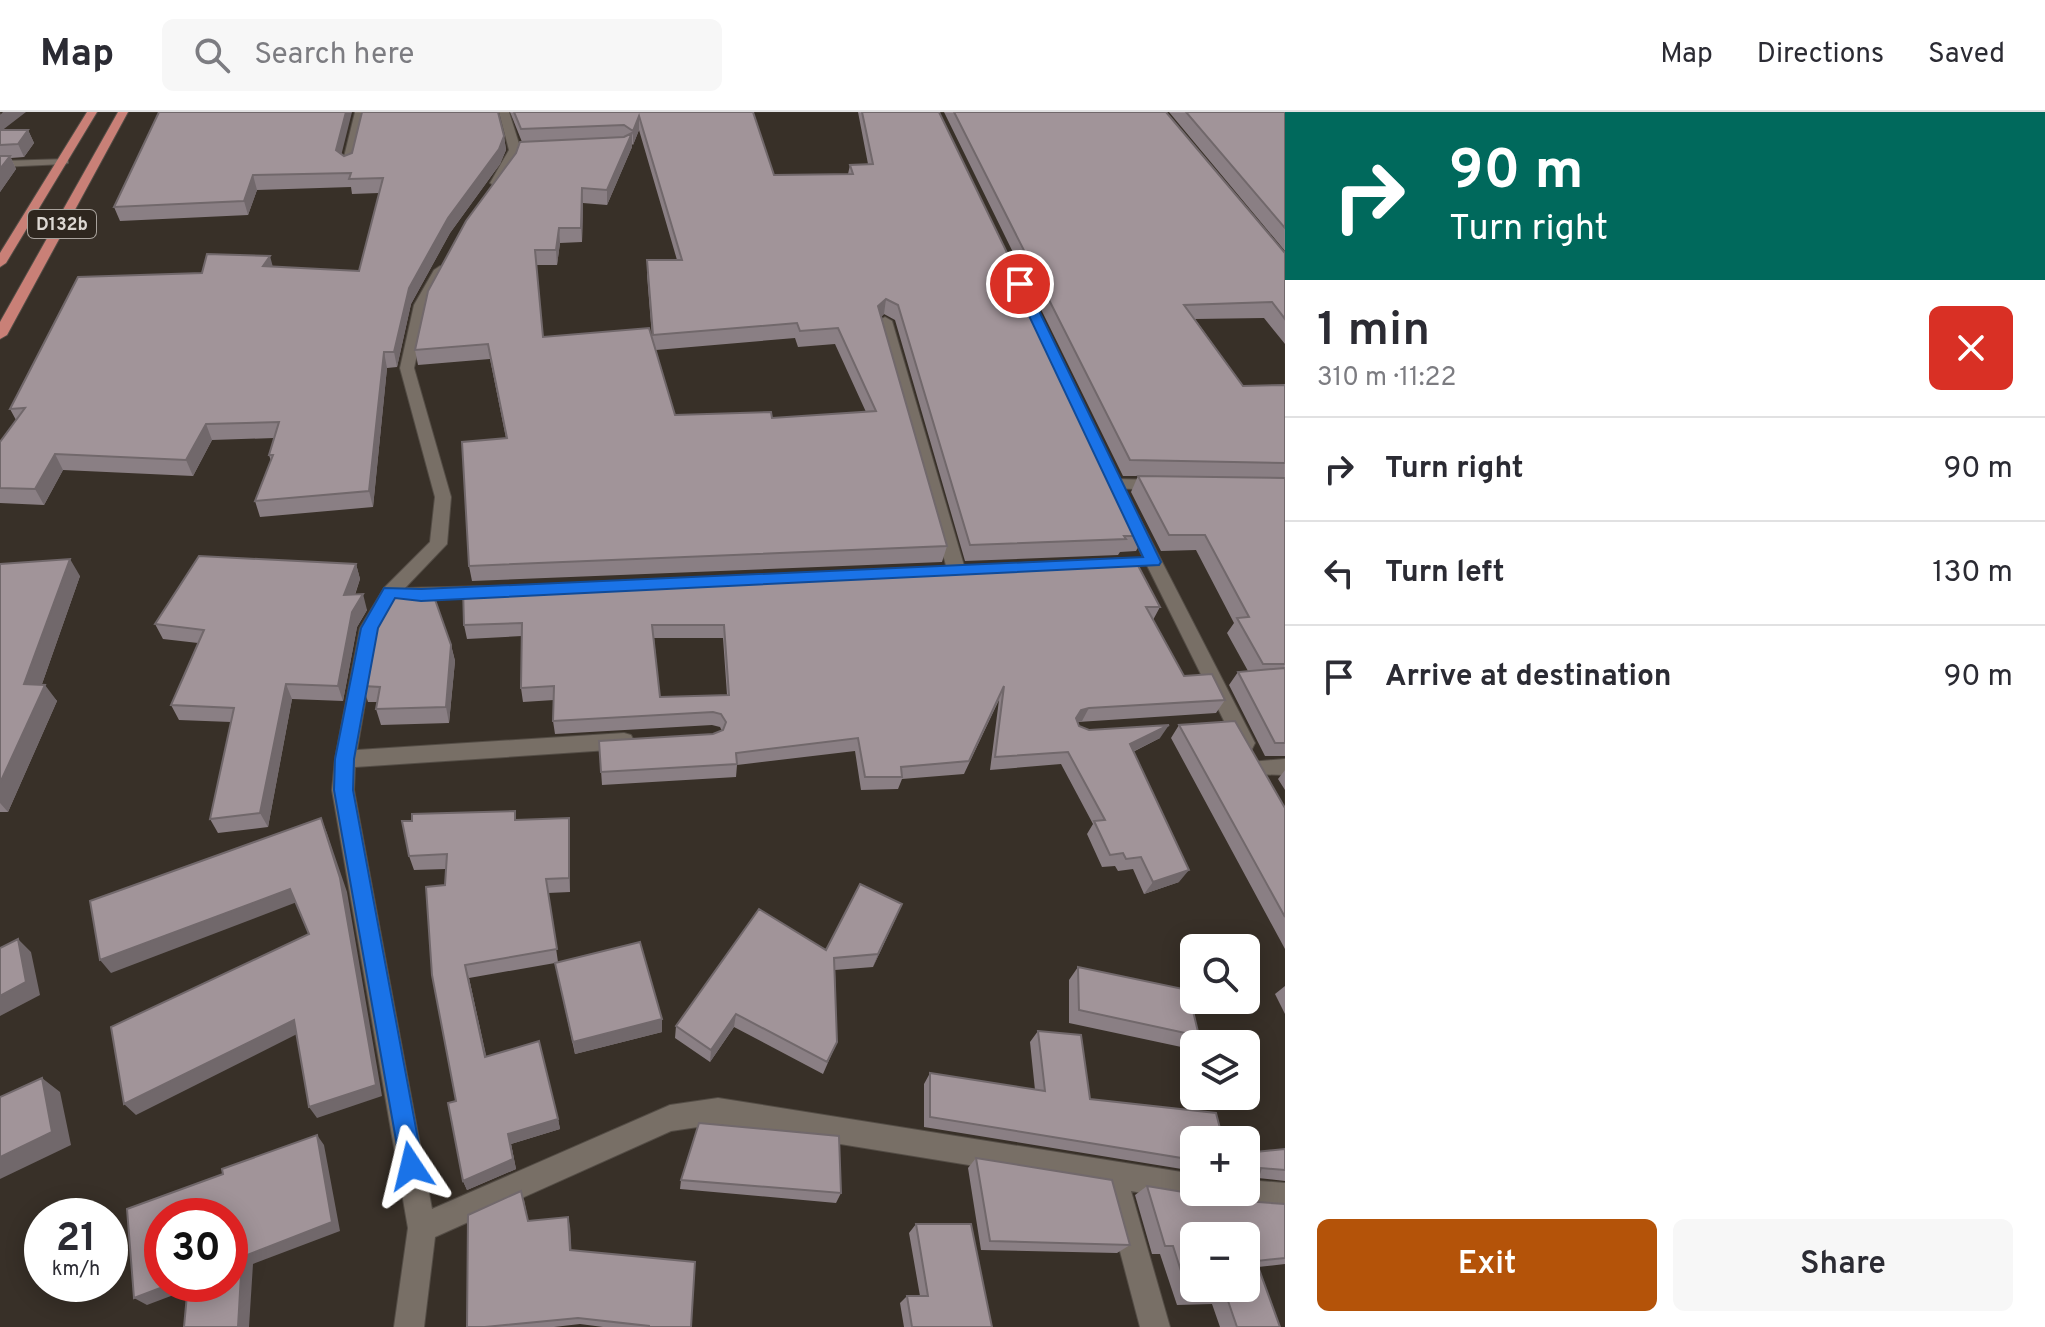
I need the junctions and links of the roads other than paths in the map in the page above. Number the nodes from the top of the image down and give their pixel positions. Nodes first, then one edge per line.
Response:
1 (92, 112) edge
2 (123, 112) edge
3 (360, 112) edge
4 (504, 112) edge
5 (64, 161) junction
6 (0, 164) edge
7 (348, 165) edge
8 (484, 200) edge
9 (452, 248) edge
10 (0, 263) edge
11 (885, 321) edge
12 (0, 335) edge
13 (1175, 485) edge
14 (956, 569) edge
15 (515, 590) edge
16 (390, 592) junction
17 (651, 739) edge
18 (345, 759) junction
19 (1285, 767) edge
20 (1257, 768) junction
21 (1271, 790) edge
22 (1113, 1174) junction
23 (1180, 1186) edge
24 (1260, 1195) edge
25 (1285, 1197) edge
26 (422, 1228) junction
27 (409, 1327) edge
28 (1155, 1327) edge

1 - 5 main road, D132b
2 - 12 main road, D132b
3 - 7 street
4 - 8 street
5 - 6 street
5 - 10 main road, D132b
9 - 16 street
11 - 14 street
13 - 20 street
15 - 16 street
16 - 18 street
17 - 18 street
18 - 26 street
19 - 20 street
20 - 21 street
22 - 23 street
22 - 26 street
22 - 28 street
24 - 25 street
26 - 27 street

